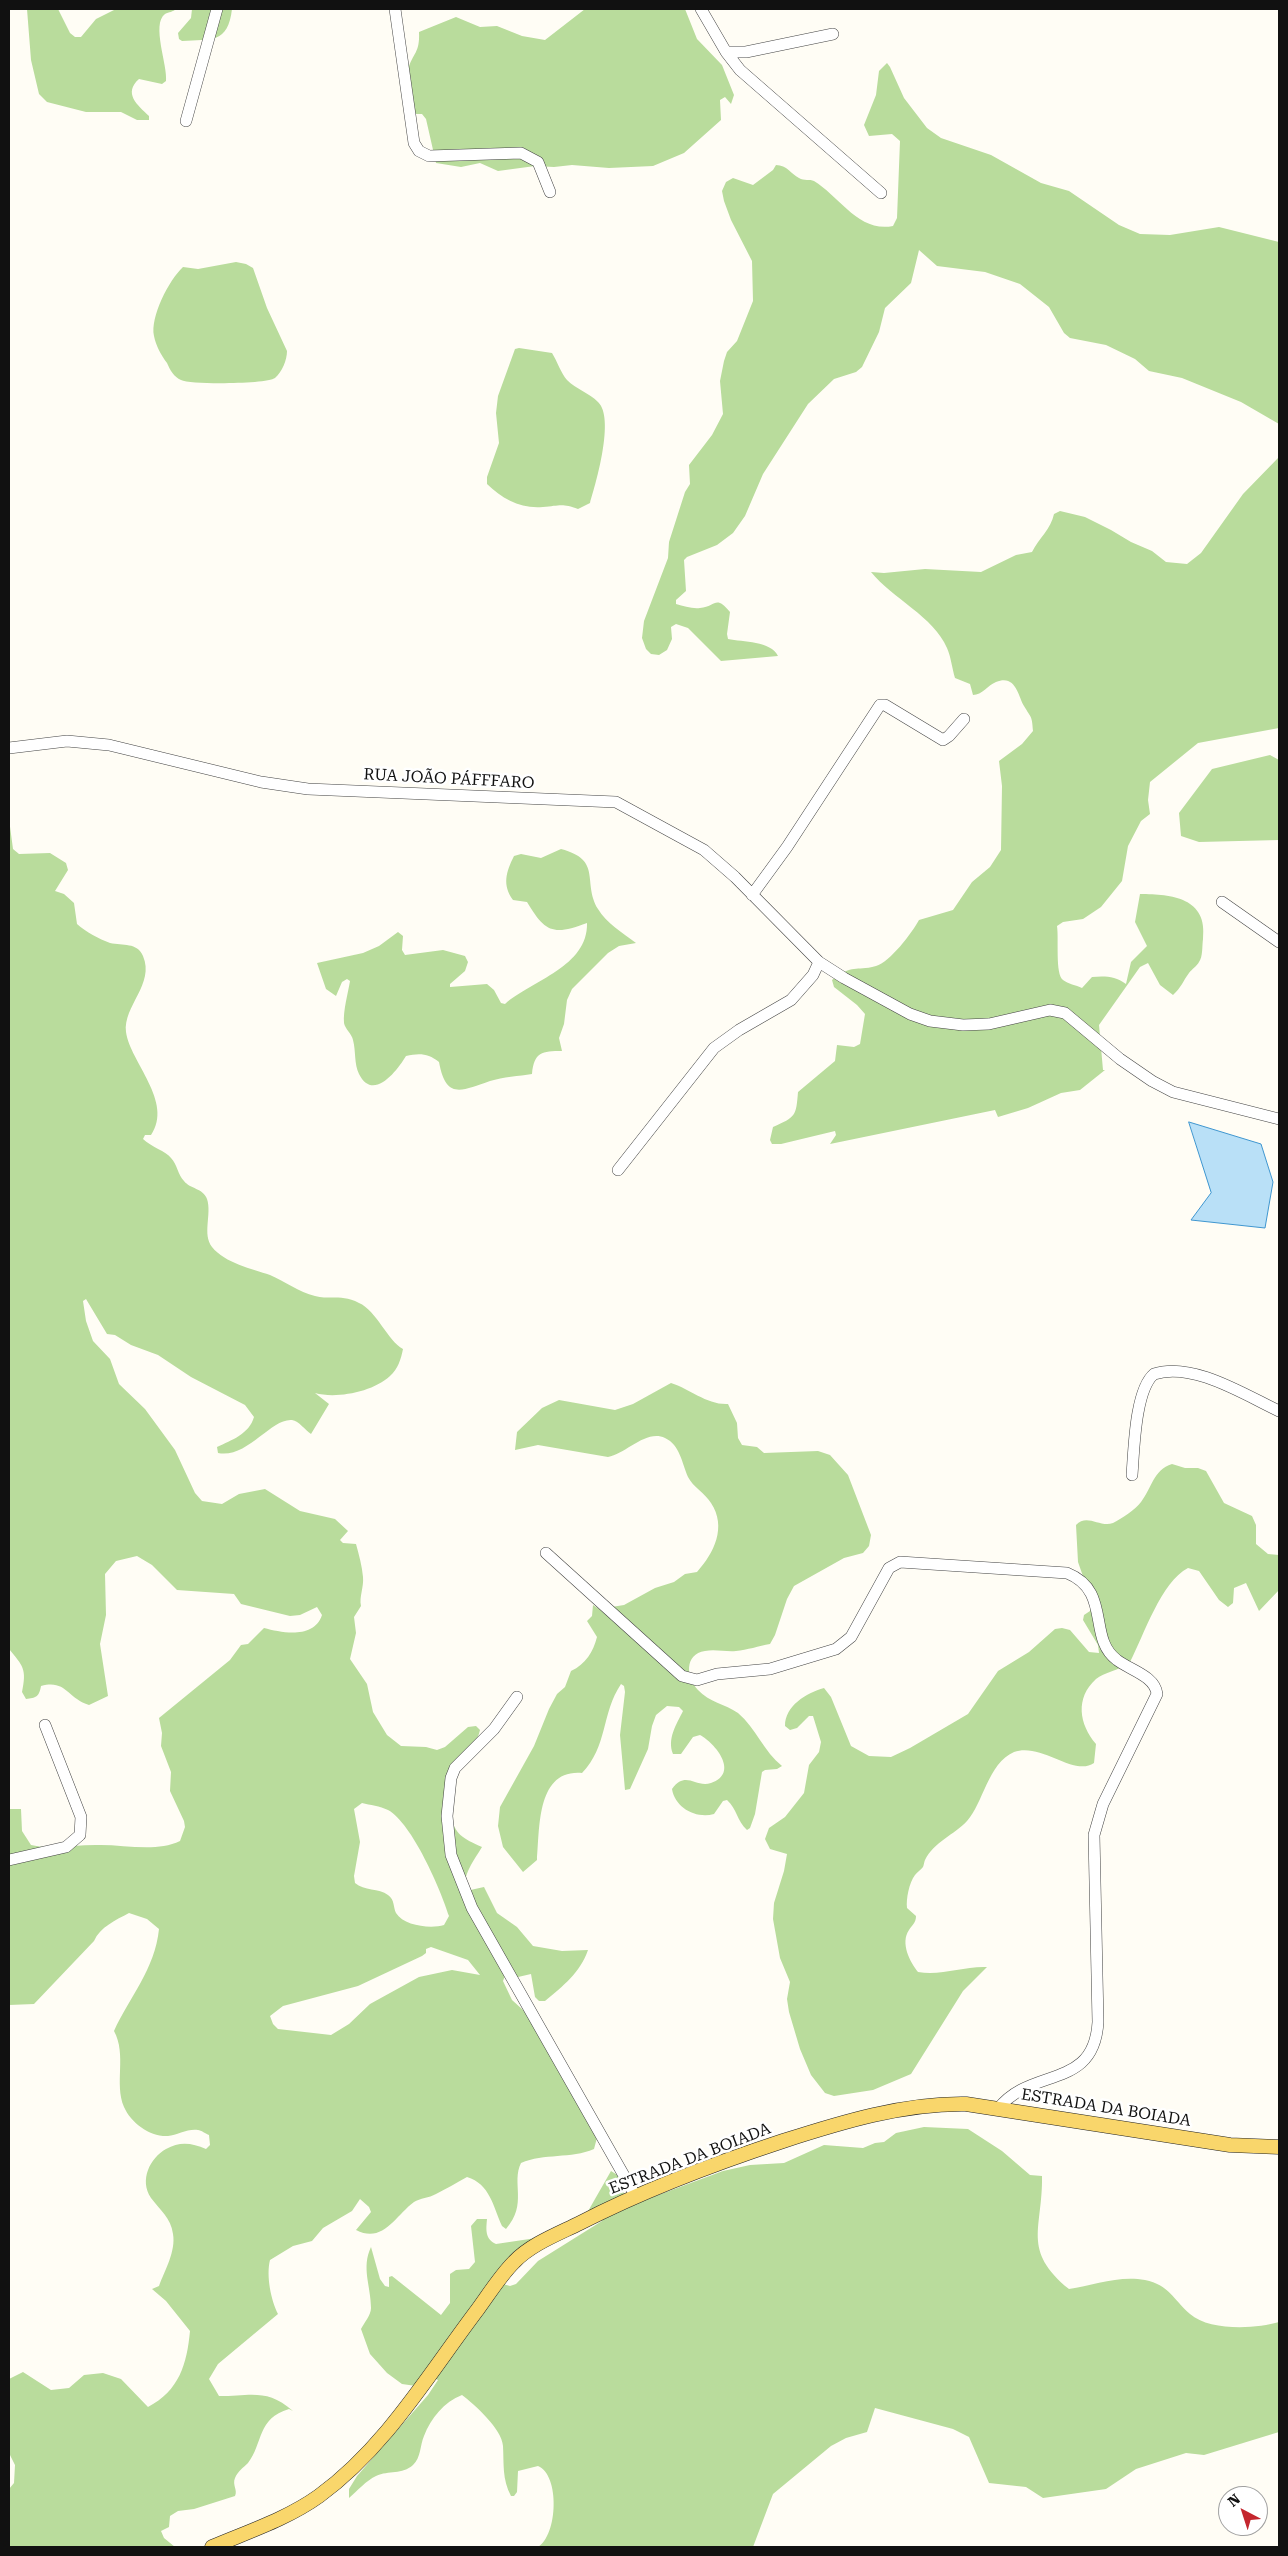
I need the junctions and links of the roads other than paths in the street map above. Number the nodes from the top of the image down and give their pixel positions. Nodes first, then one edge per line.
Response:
1 (217, 9) edge
2 (395, 9) edge
3 (701, 9) edge
4 (832, 34) dead end
5 (726, 52) junction
6 (186, 120) dead end
7 (550, 192) dead end
8 (880, 193) dead end
9 (964, 718) dead end
10 (9, 748) edge
11 (752, 894) junction
12 (1222, 902) dead end
13 (1279, 942) edge
14 (819, 962) junction
15 (1279, 1119) edge
16 (618, 1170) dead end
17 (1279, 1411) edge
18 (1132, 1474) dead end
19 (546, 1553) dead end
20 (517, 1697) dead end
21 (45, 1725) dead end
22 (9, 1860) edge
23 (998, 2109) junction
24 (1279, 2148) edge
25 (635, 2195) junction
26 (212, 2547) edge

1 - 6 street
2 - 7 street
3 - 5 street
4 - 5 street
5 - 8 street
9 - 11 street
10 - 11 street, RUA JOÃO PÁFFFARO
11 - 14 street, RUA JOÃO PÁFFFARO
12 - 13 street
14 - 15 street, RUA JOÃO PÁFFFARO
14 - 16 street
17 - 18 street
19 - 23 street
20 - 25 street
21 - 22 street
23 - 24 main road, ESTRADA DA BOIADA
23 - 25 main road, ESTRADA DA BOIADA
25 - 26 main road, ESTRADA DA BOIADA

